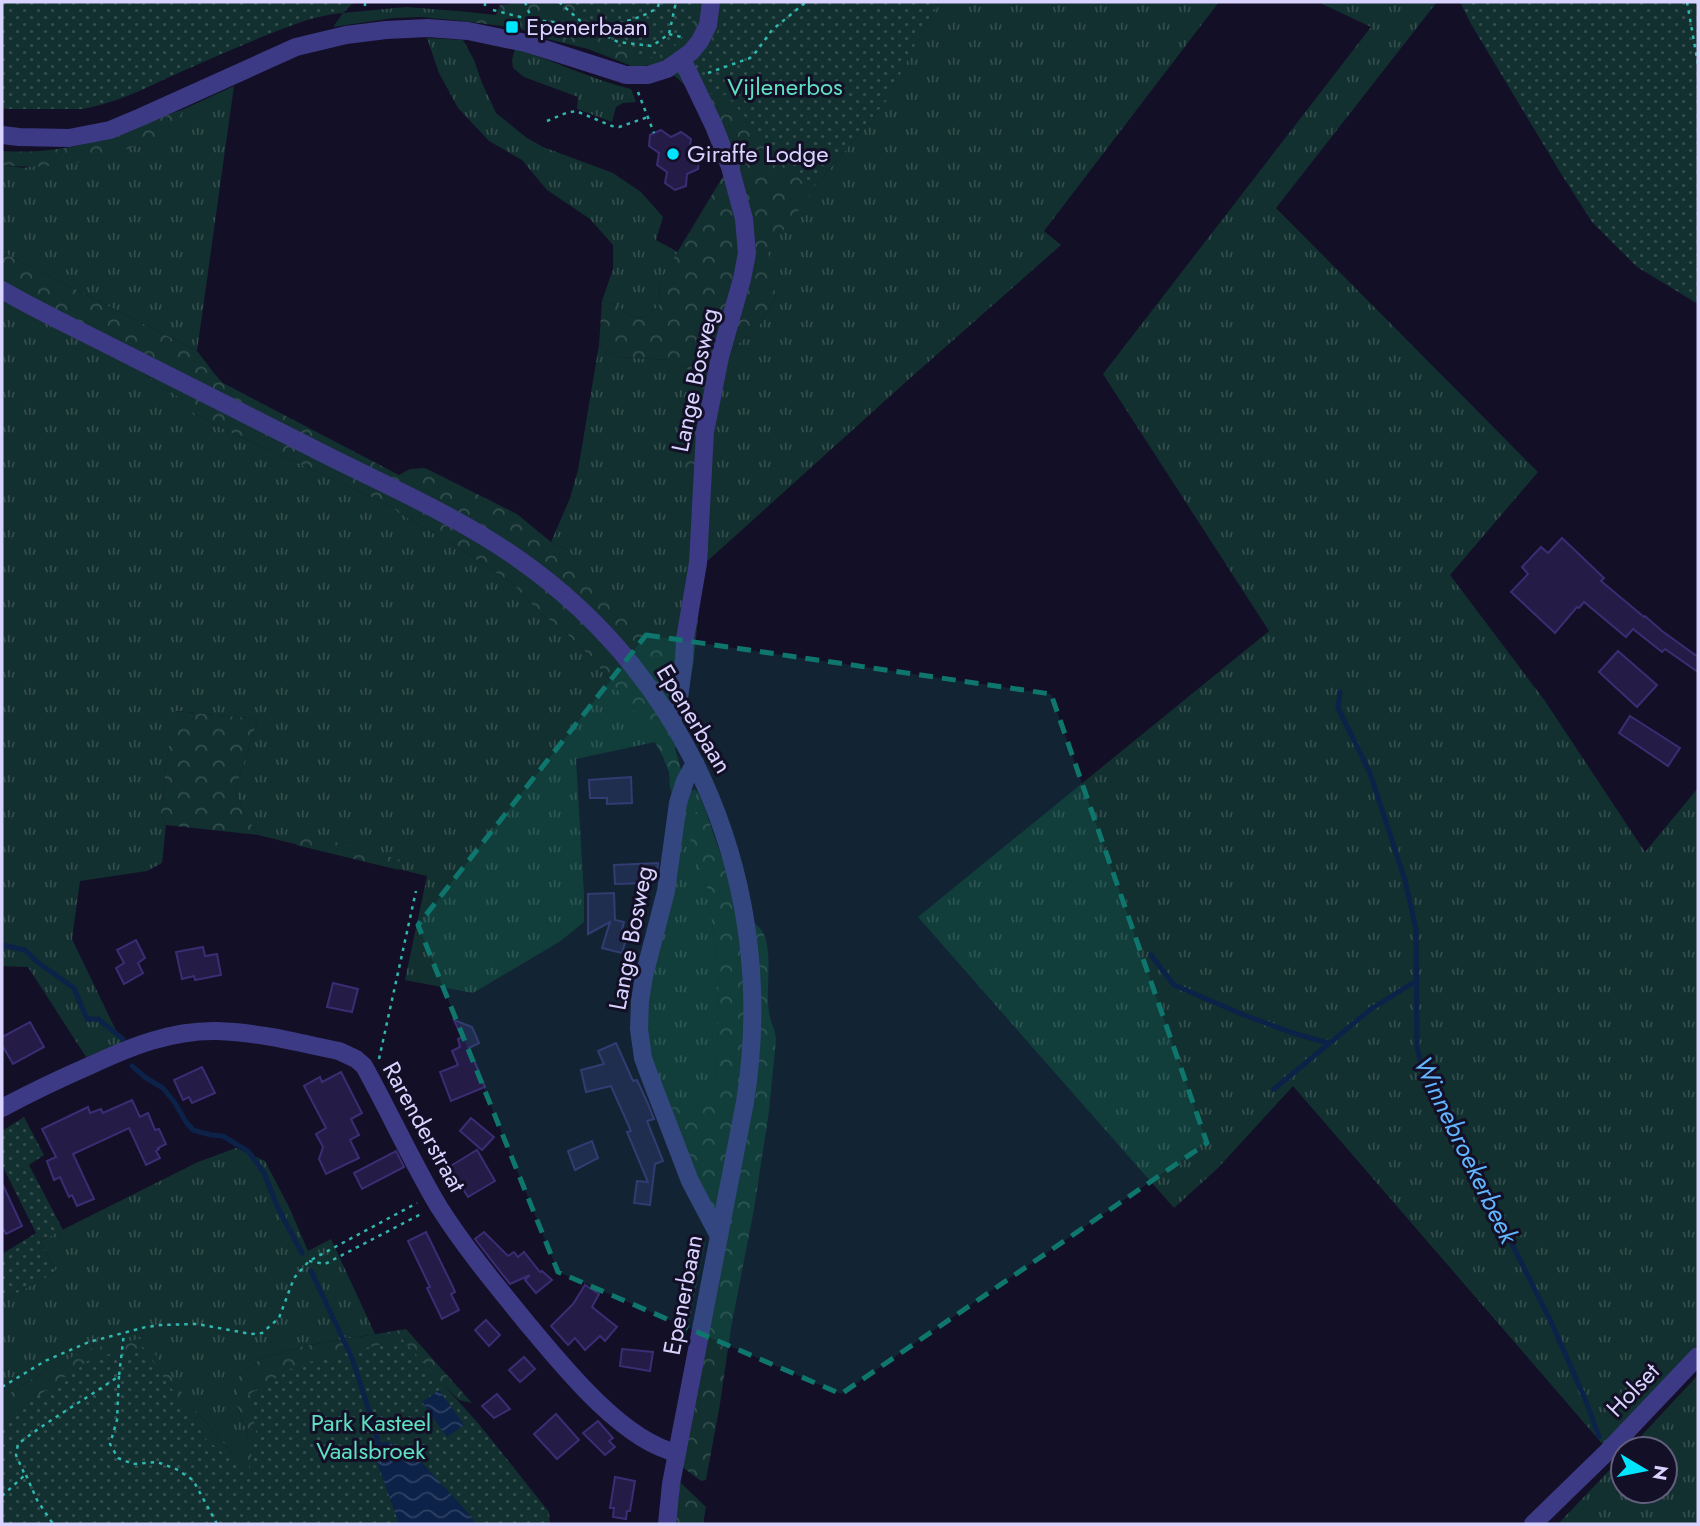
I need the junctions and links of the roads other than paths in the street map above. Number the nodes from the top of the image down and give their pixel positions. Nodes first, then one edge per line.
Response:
1 (711, 2) edge
2 (682, 59) junction
3 (2, 135) edge
4 (2, 290) edge
5 (670, 718) junction
6 (695, 763) junction
7 (2, 1108) edge
8 (719, 1236) junction
9 (1698, 1356) edge
10 (677, 1453) junction
11 (1538, 1520) edge
12 (667, 1524) edge

1 - 2 street
2 - 3 street
2 - 5 street, Lange Bosweg
4 - 5 street, Epenerbaan
5 - 6 street, Epenerbaan
6 - 8 street, Epenerbaan
6 - 8 street, Lange Bosweg
7 - 10 street, Rarenderstraat
8 - 10 street, Epenerbaan
9 - 11 street, Holset
10 - 12 street, Epenerbaan

